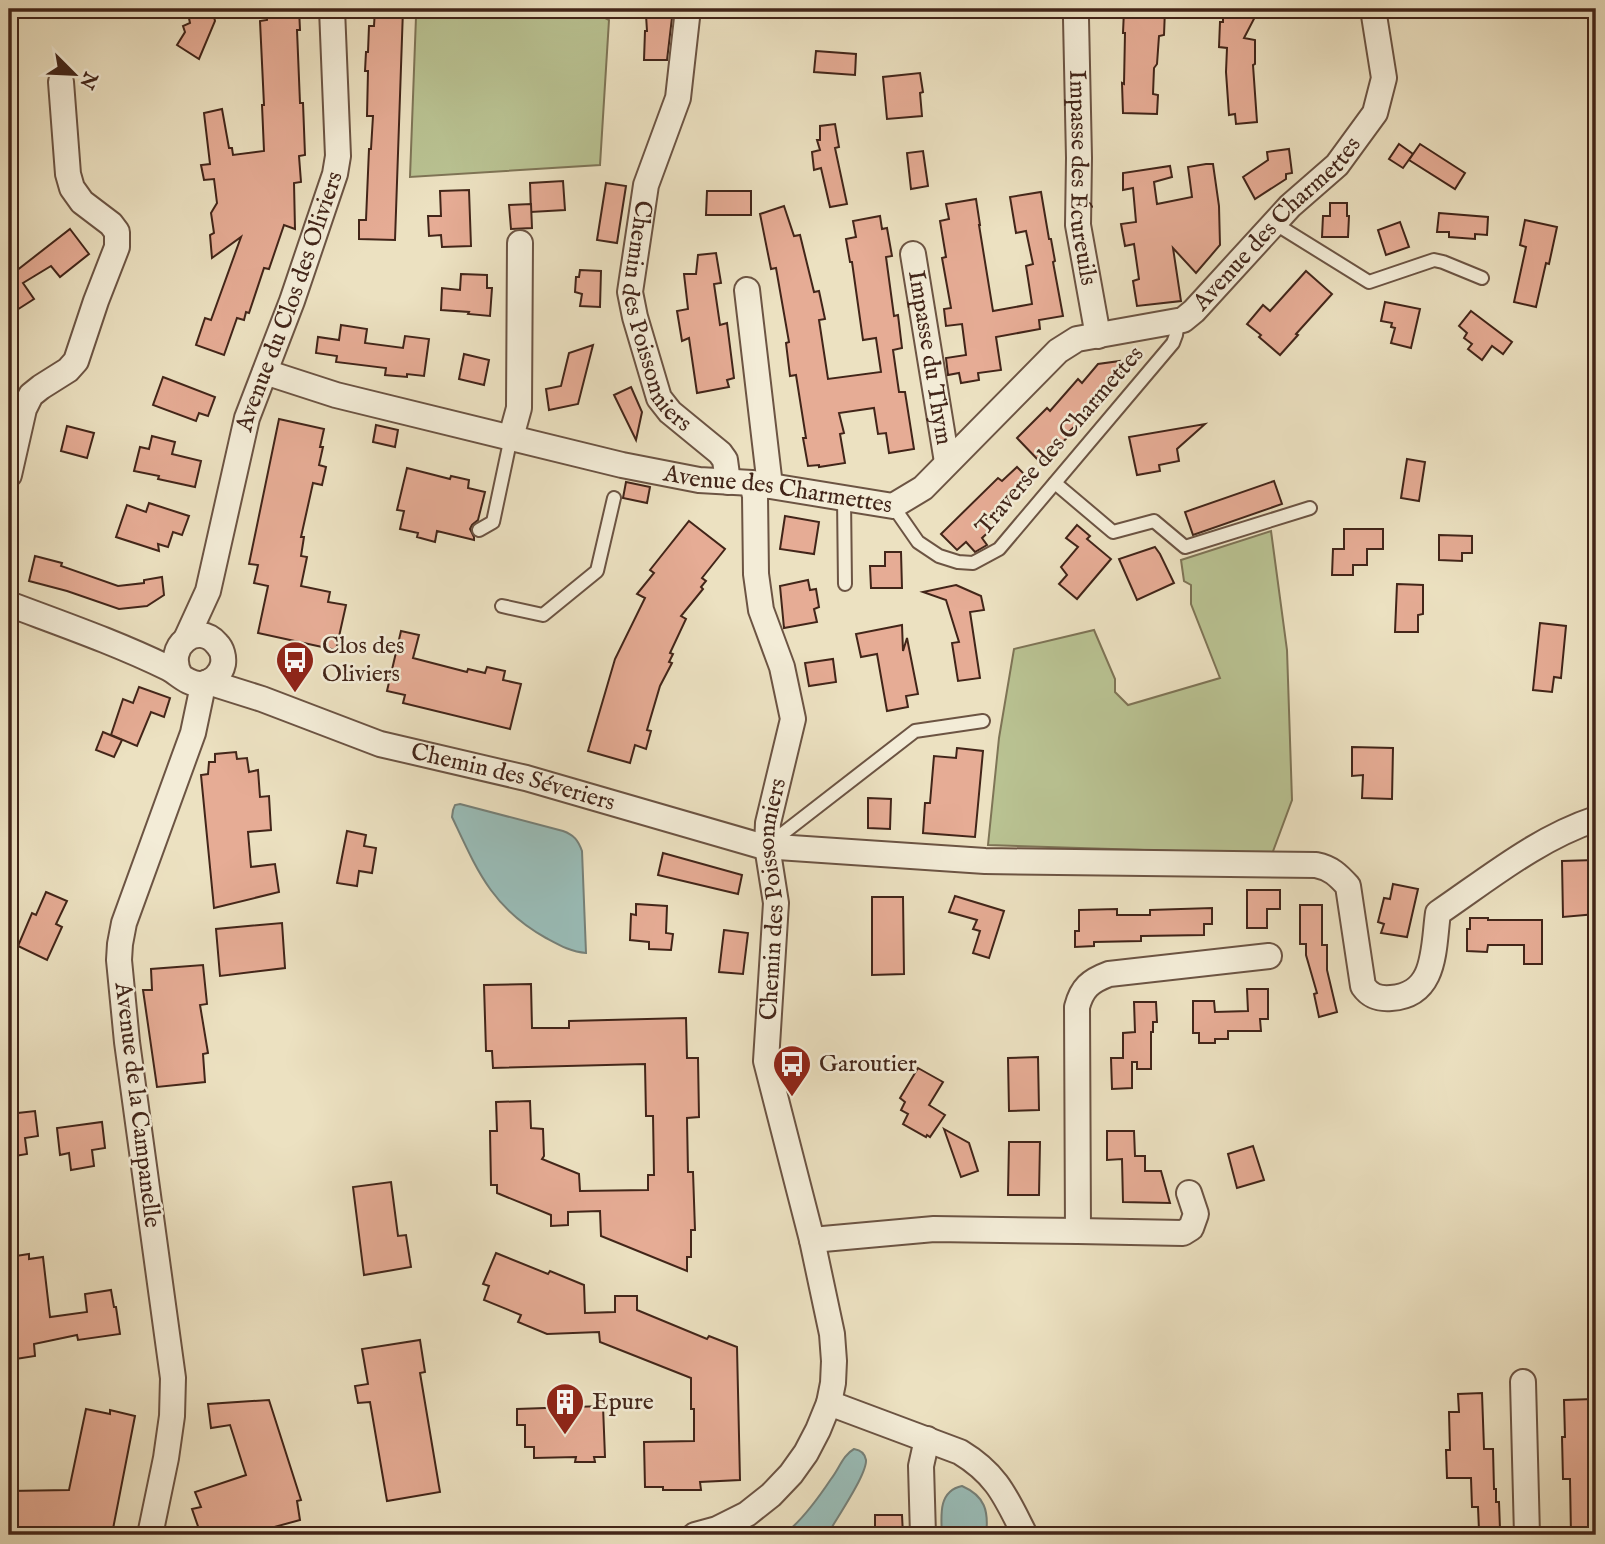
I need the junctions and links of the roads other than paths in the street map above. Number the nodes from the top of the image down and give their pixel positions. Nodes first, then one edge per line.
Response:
1 (332, 9) edge
2 (688, 9) edge
3 (1373, 9) edge
4 (1076, 19) dead end
5 (61, 82) dead end
6 (1274, 223) junction
7 (520, 243) dead end
8 (913, 254) dead end
9 (1482, 278) dead end
10 (747, 290) dead end
11 (1178, 321) junction
12 (1097, 336) junction
13 (265, 372) junction
14 (511, 438) junction
15 (947, 462) junction
16 (9, 475) edge
17 (1055, 483) junction
18 (750, 484) junction
19 (614, 498) dead end
20 (844, 498) junction
21 (892, 506) junction
22 (1310, 508) dead end
23 (480, 530) dead end
24 (845, 584) dead end
25 (208, 591) junction
26 (9, 604) edge
27 (502, 606) dead end
28 (183, 642) junction
29 (124, 648) junction
30 (220, 650) junction
31 (197, 680) junction
32 (262, 699) junction
33 (983, 721) dead end
34 (1596, 819) edge
35 (766, 846) junction
36 (1269, 957) dead end
37 (1189, 1193) dead end
38 (1078, 1231) junction
39 (812, 1240) junction
40 (1523, 1382) dead end
41 (829, 1403) junction
42 (927, 1439) junction
43 (747, 1525) edge
44 (150, 1535) edge
45 (695, 1535) edge
46 (923, 1535) edge
47 (1025, 1535) edge
48 (1527, 1535) edge

1 - 13 street, Avenue du Clos des Oliviers
2 - 18 street, Chemin des Poissonniers
3 - 6 street, Avenue des Charmettes
4 - 12 street, Impasse des Écureuils
5 - 16 street
6 - 9 lane
6 - 11 street, Avenue des Charmettes
7 - 14 street
8 - 15 street, Impasse du Thym
10 - 18 street
11 - 12 street, Avenue des Charmettes
11 - 17 lane, Traverse des Charmettes
12 - 15 street, Avenue des Charmettes
13 - 14 street, Avenue des Charmettes
13 - 25 street, Avenue du Clos des Oliviers
14 - 18 street, Avenue des Charmettes
14 - 23 lane
15 - 21 street, Avenue des Charmettes
17 - 21 lane, Traverse des Charmettes
17 - 22 lane
18 - 20 street, Avenue des Charmettes
18 - 35 street, Chemin des Poissonniers
19 - 27 lane
20 - 21 street, Avenue des Charmettes
20 - 24 lane
25 - 28 street, Avenue du Clos des Oliviers
25 - 30 street, Avenue du Clos des Oliviers
26 - 29 street, Chemin des Séveriers
28 - 29 street, Chemin des Séveriers
28 - 30 street, Chemin des Séveriers
28 - 31 street
29 - 31 street, Chemin des Séveriers
30 - 31 street
30 - 32 street, Chemin des Séveriers
31 - 32 street, Chemin des Séveriers
31 - 44 street, Avenue de la Campanelle
32 - 35 street, Chemin des Séveriers
33 - 35 lane
34 - 35 street, Chemin des Séveriers
35 - 39 street, Chemin des Poissonniers
36 - 38 street
37 - 38 street
38 - 39 street
39 - 41 street, Chemin des Poissonniers
40 - 48 street
41 - 42 street
41 - 43 street, Chemin des Poissonniers
42 - 46 street
42 - 47 street
43 - 45 street, Chemin des Poissonniers

